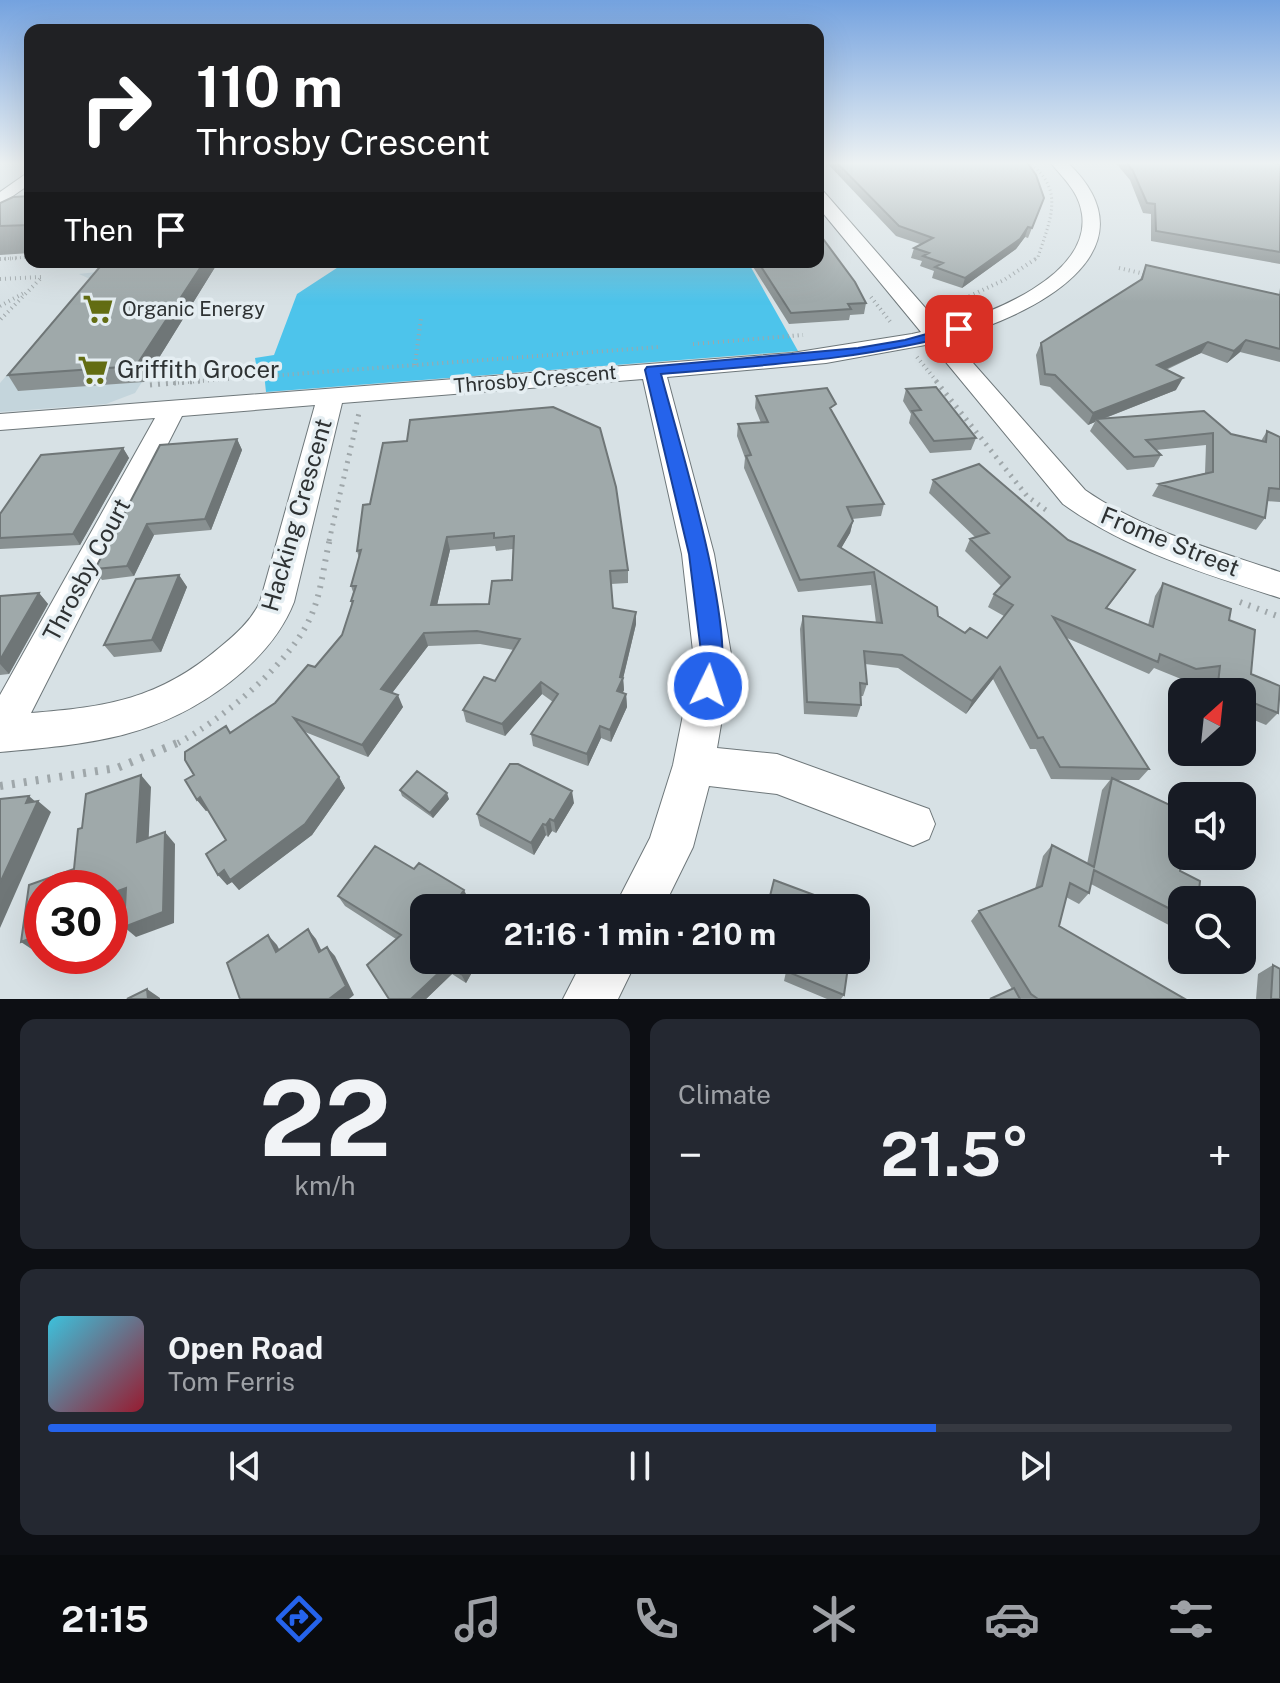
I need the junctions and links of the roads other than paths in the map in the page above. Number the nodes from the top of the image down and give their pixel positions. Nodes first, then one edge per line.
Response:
1 (831, 209) edge
2 (1089, 209) edge
3 (948, 332) junction
4 (663, 358) junction
5 (331, 395) junction
6 (161, 396) junction
7 (0, 422) edge
8 (1280, 585) edge
9 (0, 733) edge
10 (694, 765) junction
11 (913, 824) dead end
12 (645, 894) edge
13 (604, 974) edge
14 (589, 999) edge

1 - 3 street, Frome Street
2 - 3 street, Throsby Crescent
3 - 4 street, Throsby Crescent
3 - 8 street, Frome Street
4 - 5 street, Throsby Crescent
4 - 10 street
5 - 6 street, Throsby Crescent
5 - 9 street, Hacking Crescent
6 - 7 street, Throsby Crescent
6 - 9 street, Throsby Court
10 - 11 street
10 - 12 street
13 - 14 street

